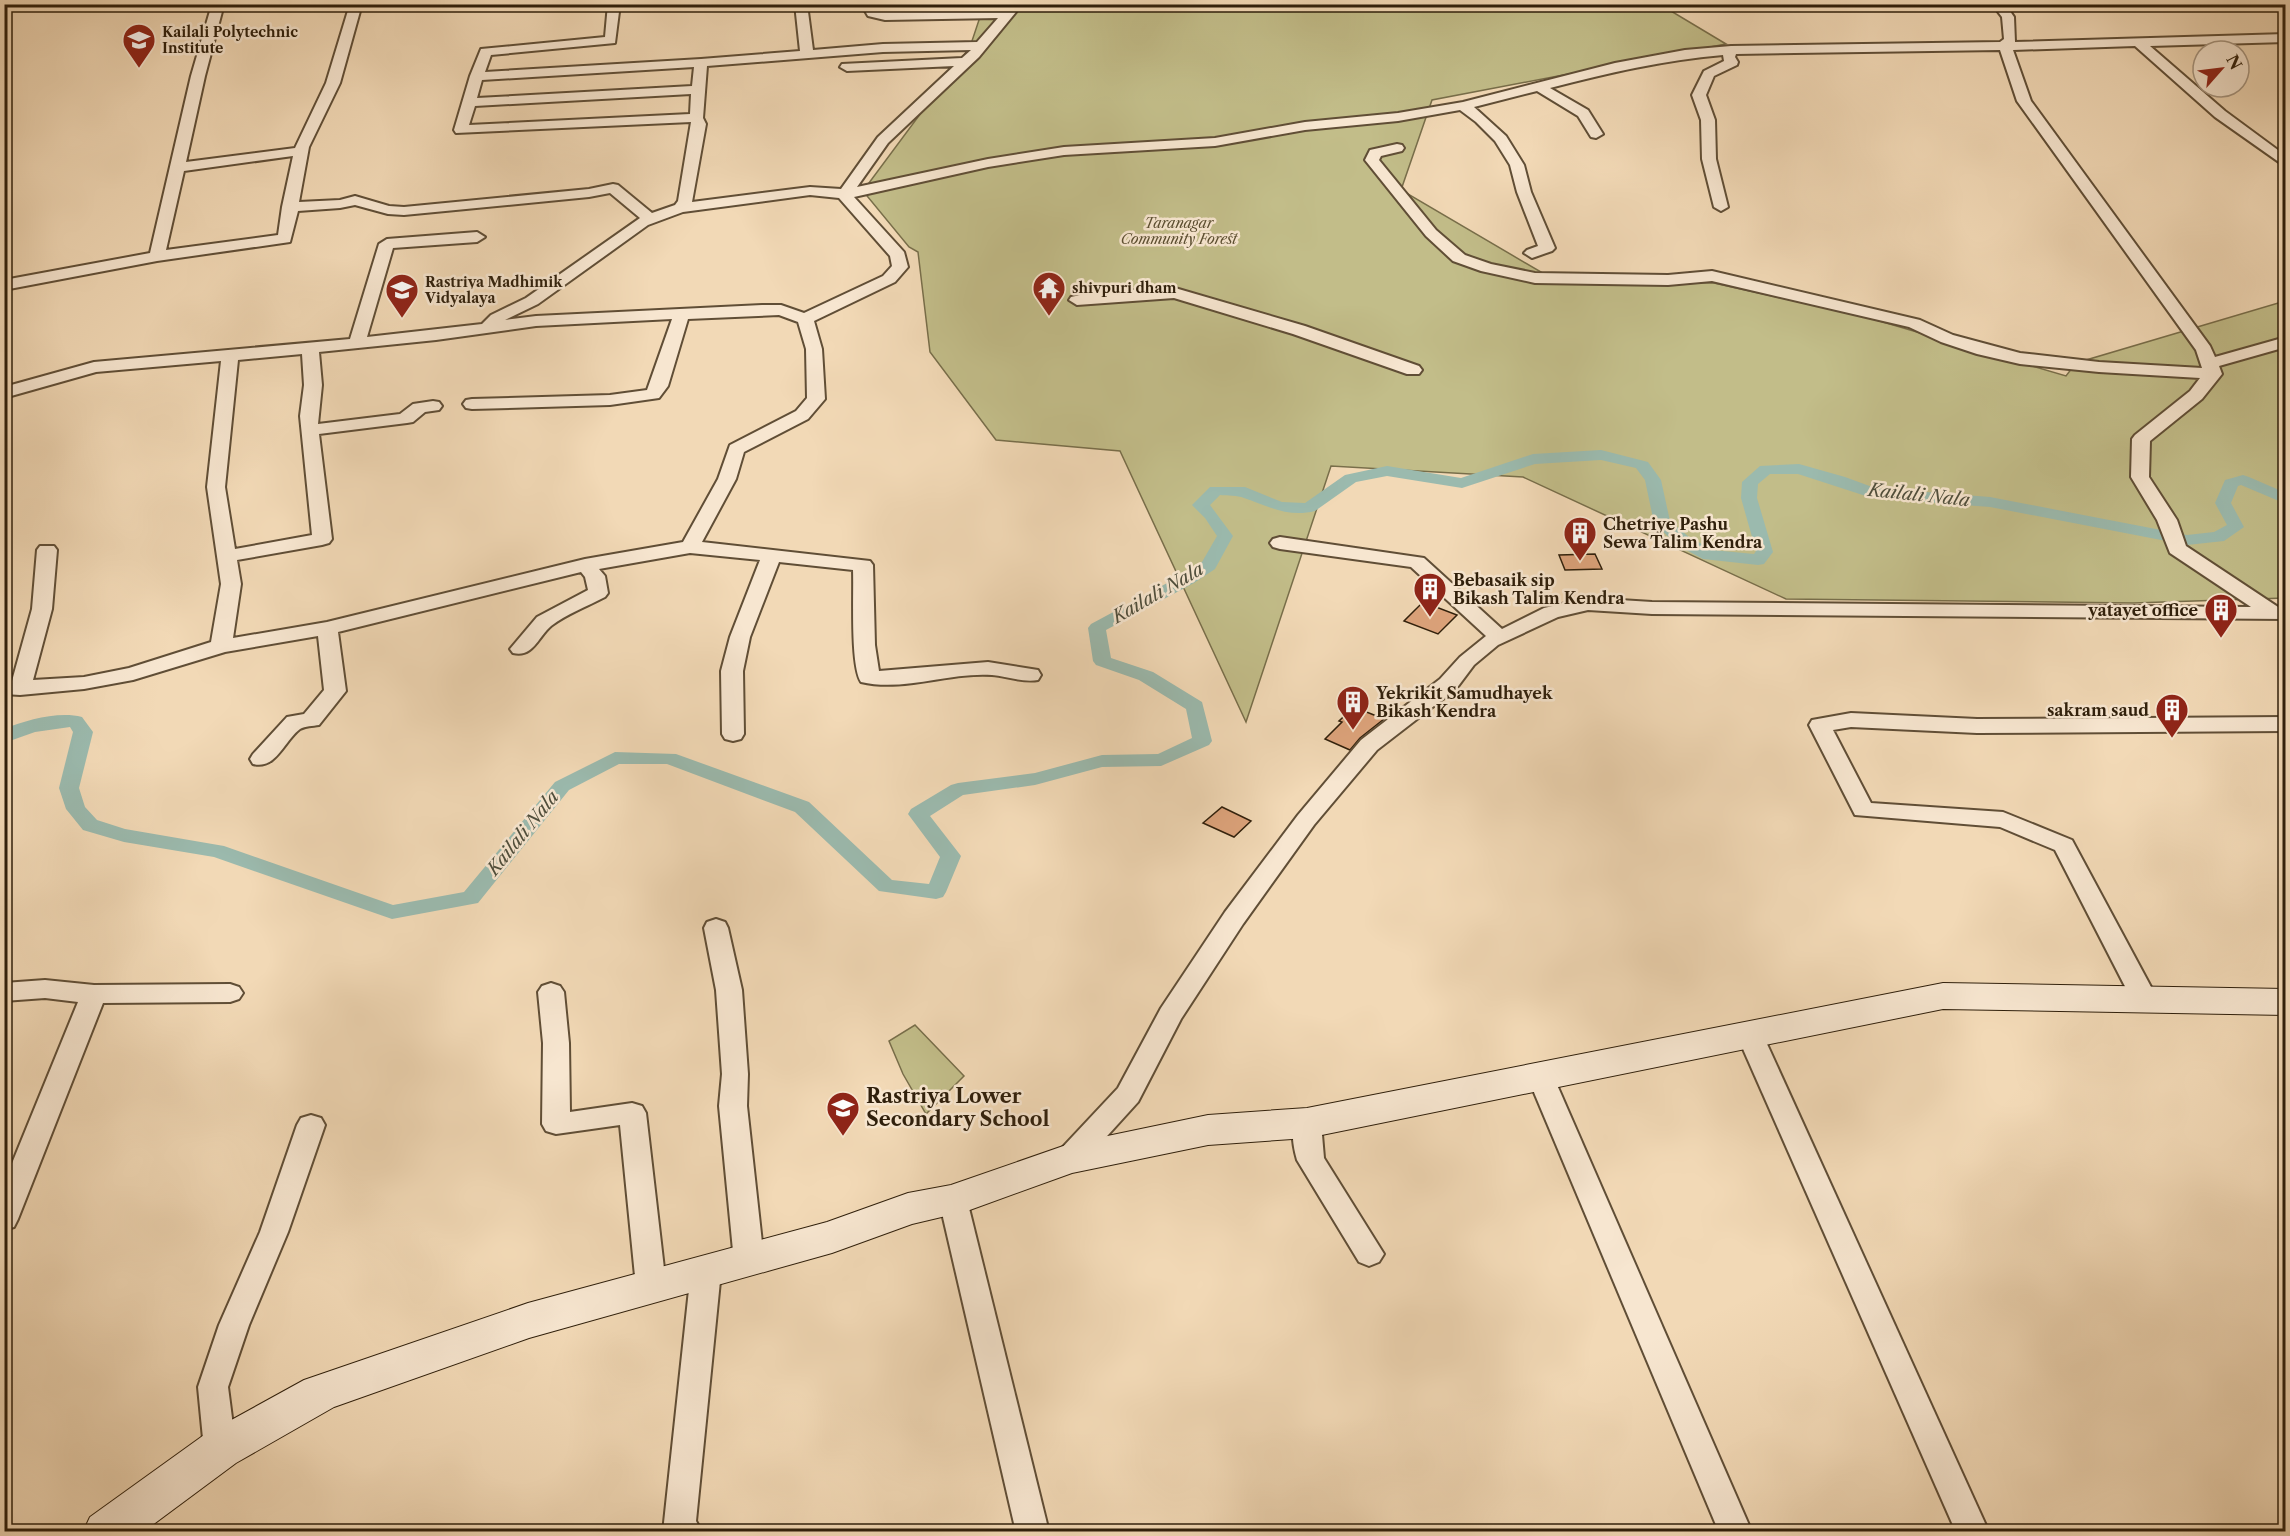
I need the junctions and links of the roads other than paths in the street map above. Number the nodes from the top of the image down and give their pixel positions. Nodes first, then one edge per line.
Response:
1 (218, 4) edge
2 (356, 4) edge
3 (614, 4) edge
4 (801, 4) edge
5 (867, 4) edge
6 (1998, 4) edge
7 (2121, 4) edge
8 (2141, 4) edge
9 (2152, 5) edge
10 (1008, 9) edge
11 (2286, 38) edge
12 (2139, 44) junction
13 (2005, 45) junction
14 (980, 46) junction
15 (1731, 50) junction
16 (807, 54) junction
17 (965, 62) junction
18 (701, 63) junction
19 (847, 67) dead end
20 (477, 75) junction
21 (1540, 87) junction
22 (699, 90) junction
23 (469, 102) junction
24 (1463, 106) junction
25 (696, 118) junction
26 (1596, 134) dead end
27 (1397, 148) dead end
28 (301, 152) junction
29 (2286, 163) edge
30 (178, 167) junction
31 (846, 194) junction
32 (289, 207) junction
33 (1721, 207) dead end
34 (680, 208) junction
35 (650, 219) junction
36 (477, 237) dead end
37 (1533, 253) dead end
38 (158, 256) junction
39 (4, 285) edge
40 (1077, 300) dead end
41 (678, 315) junction
42 (805, 319) junction
43 (484, 328) junction
44 (357, 342) junction
45 (2286, 342) edge
46 (310, 347) junction
47 (230, 355) junction
48 (2211, 369) junction
49 (1413, 370) dead end
50 (4, 393) edge
51 (472, 404) dead end
52 (433, 406) dead end
53 (310, 430) junction
54 (1280, 543) dead end
55 (690, 547) junction
56 (47, 550) dead end
57 (227, 556) junction
58 (772, 556) junction
59 (585, 565) junction
60 (2278, 612) edge
61 (327, 628) junction
62 (1499, 638) junction
63 (221, 646) junction
64 (520, 649) dead end
65 (1030, 675) dead end
66 (12, 688) edge
67 (2286, 724) edge
68 (733, 734) dead end
69 (261, 759) dead end
70 (716, 928) dead end
71 (4, 992) edge
72 (551, 992) dead end
73 (230, 993) dead end
74 (94, 994) junction
75 (2145, 999) junction
76 (2286, 1002) edge
77 (1749, 1033) junction
78 (1541, 1078) junction
79 (1307, 1123) junction
80 (310, 1125) dead end
81 (1069, 1159) junction
82 (953, 1200) junction
83 (4, 1219) edge
84 (1369, 1254) dead end
85 (749, 1261) junction
86 (706, 1271) junction
87 (651, 1286) junction
88 (220, 1449) junction
89 (106, 1532) edge
90 (686, 1532) edge
91 (1033, 1532) edge
92 (1736, 1532) edge
93 (1973, 1532) edge

1 - 30 street
2 - 28 street
3 - 20 street
4 - 16 street
5 - 10 street
6 - 13 street
7 - 8 street
8 - 9 street
10 - 14 street
11 - 12 street
12 - 13 street
12 - 29 street
13 - 15 street
13 - 48 street
14 - 16 street
14 - 17 street
15 - 21 street
15 - 33 street
16 - 18 street
17 - 19 street
17 - 31 street
18 - 20 street
18 - 22 street
20 - 23 street
21 - 24 street
21 - 26 street
22 - 23 street
22 - 25 street
23 - 25 street
24 - 31 street
24 - 37 street
25 - 34 street
27 - 48 street
28 - 30 street
28 - 32 street
30 - 38 street
31 - 34 street
31 - 42 street
32 - 35 street
32 - 38 street
34 - 35 street
35 - 43 street
36 - 44 street
38 - 39 street
40 - 49 street
41 - 42 street
41 - 43 street
41 - 51 street
42 - 55 street
43 - 44 street
44 - 46 street
45 - 48 street
46 - 47 street
46 - 53 street
47 - 50 street
47 - 57 street
48 - 60 street
52 - 53 street
53 - 57 street
54 - 62 street
55 - 58 street
55 - 59 street
56 - 66 street
57 - 63 street
58 - 65 street
58 - 68 street
59 - 61 street
59 - 64 street
60 - 62 street
61 - 63 street
61 - 69 street
62 - 81 street
63 - 66 street
67 - 75 street
70 - 85 street
71 - 74 street
72 - 87 street
73 - 74 street
74 - 83 street
75 - 76 street
75 - 77 street
77 - 78 street
77 - 93 street
78 - 79 street
78 - 92 street
79 - 81 street
79 - 84 street
80 - 88 street
81 - 82 street
82 - 85 street
82 - 91 street
85 - 86 street
86 - 87 street
86 - 90 street
87 - 88 street
88 - 89 street

